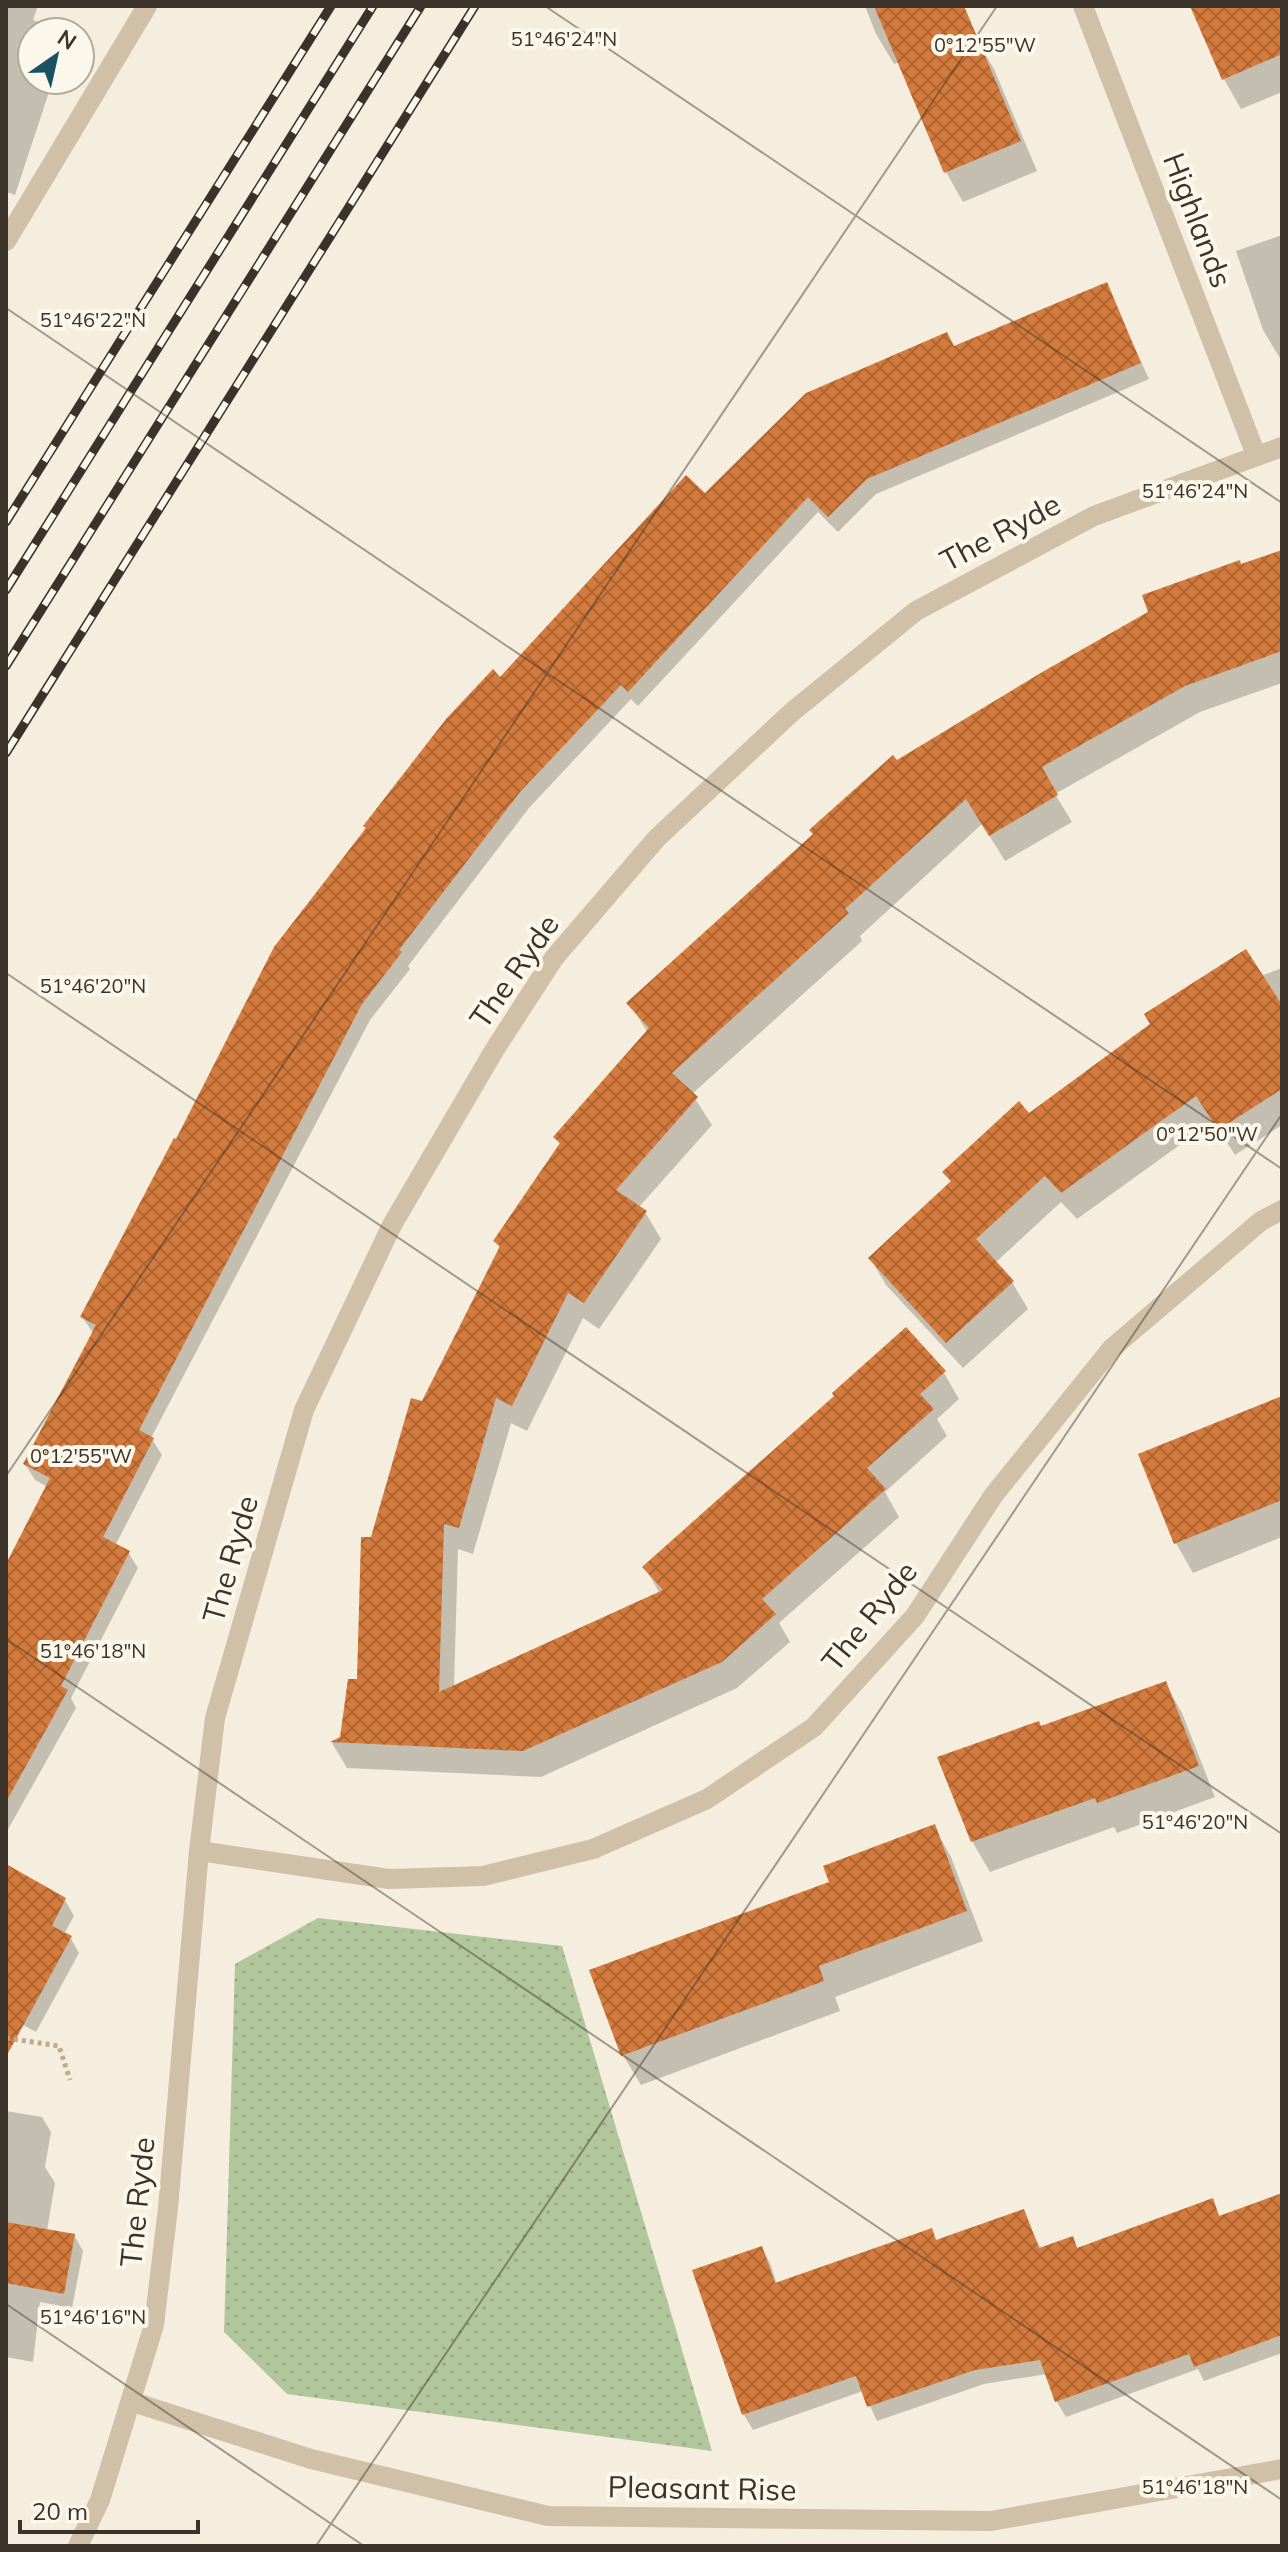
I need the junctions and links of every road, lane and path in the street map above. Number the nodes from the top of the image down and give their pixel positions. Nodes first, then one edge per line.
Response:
1 (147, 6) edge
2 (1083, 6) edge
3 (6, 241) edge
4 (1282, 447) edge
5 (1256, 455) junction
6 (1282, 1210) edge
7 (199, 1851) junction
8 (6, 2038) edge
9 (70, 2080) dead end
10 (133, 2402) junction
11 (1282, 2469) edge
12 (78, 2546) edge

1 - 3 street
2 - 5 street, Highlands
4 - 5 street, The Ryde
5 - 7 street, The Ryde
6 - 7 street, The Ryde
7 - 10 street, The Ryde
8 - 9 path
10 - 11 street, Pleasant Rise
10 - 12 street, The Ryde

